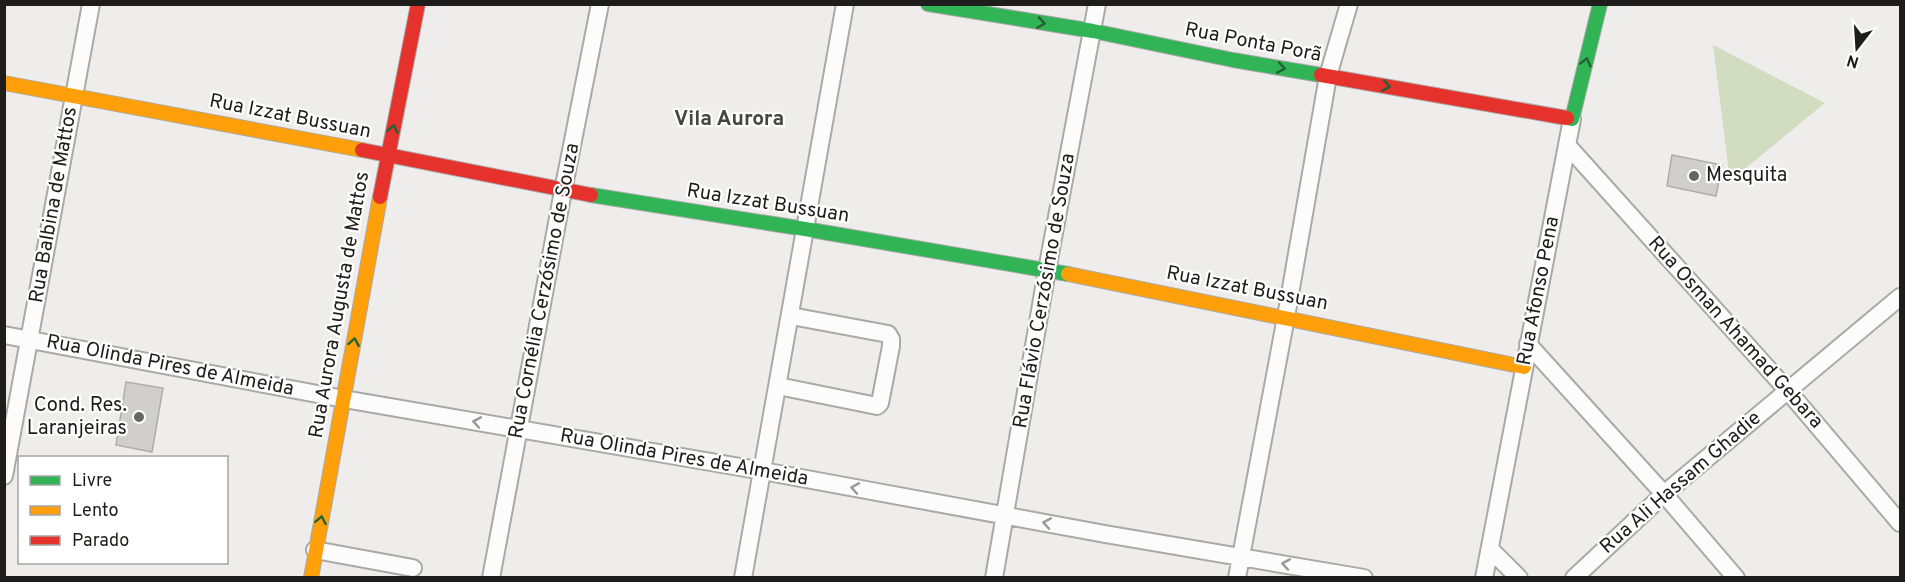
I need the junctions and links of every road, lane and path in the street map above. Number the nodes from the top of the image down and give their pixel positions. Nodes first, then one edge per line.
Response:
1 (91, 4) edge
2 (418, 4) edge
3 (600, 4) edge
4 (845, 4) edge
5 (928, 4) edge
6 (1098, 4) edge
7 (1349, 4) edge
8 (1600, 4) edge
9 (1093, 31) junction
10 (1328, 76) junction
11 (4, 83) edge
12 (75, 95) junction
13 (1572, 119) junction
14 (1567, 145) junction
15 (387, 155) junction
16 (563, 191) junction
17 (805, 229) junction
18 (1047, 270) junction
19 (1900, 297) edge
20 (791, 316) junction
21 (1286, 316) junction
22 (4, 335) edge
23 (30, 340) junction
24 (1528, 344) junction
25 (1524, 367) junction
26 (778, 386) junction
27 (1788, 391) junction
28 (344, 399) junction
29 (519, 430) junction
30 (763, 471) junction
31 (4, 476) edge
32 (1664, 494) junction
33 (1006, 516) junction
34 (1900, 523) edge
35 (315, 550) junction
36 (1491, 550) junction
37 (1240, 557) junction
38 (413, 568) dead end
39 (311, 578) edge
40 (491, 578) edge
41 (743, 578) edge
42 (994, 578) edge
43 (1237, 578) edge
44 (1364, 578) edge
45 (1484, 578) edge
46 (1519, 578) edge
47 (1574, 578) edge
48 (1736, 578) edge

1 - 12 street, Rua Balbina de Mattos
15 -> 2 street, Rua Aurora Augusta de Mattos
3 - 16 street, Rua Cornélia Cerzósimo de Souza
4 - 17 street
5 -> 9 street, Rua Ponta Porã
6 - 9 street, Rua Flávio Cerzósimo de Souza
7 - 10 street
13 -> 8 street, Rua Afonso Pena
9 -> 10 street, Rua Ponta Porã
9 - 18 street, Rua Flávio Cerzósimo de Souza
10 -> 13 street, Rua Ponta Porã
10 - 21 street
11 - 12 street, Rua Izzat Bussuan
12 - 15 street, Rua Izzat Bussuan
12 - 23 street, Rua Balbina de Mattos
13 - 14 street, Rua Afonso Pena
14 - 24 street, Rua Afonso Pena
14 - 27 street, Rua Osman Ahamad Gebara
15 - 16 street, Rua Izzat Bussuan
28 -> 15 street, Rua Aurora Augusta de Mattos
16 - 17 street, Rua Izzat Bussuan
16 - 29 street, Rua Cornélia Cerzósimo de Souza
17 - 18 street, Rua Izzat Bussuan
17 - 20 street
18 - 21 street, Rua Izzat Bussuan
18 - 33 street, Rua Flávio Cerzósimo de Souza
19 - 27 street, Rua Ali Hassam Ghadie
20 - 26 street
20 - 26 street
21 - 25 street, Rua Izzat Bussuan
21 - 37 street
22 - 23 street, Rua Olinda Pires de Almeida
23 - 28 street, Rua Olinda Pires de Almeida
23 - 31 street, Rua Balbina de Mattos
24 - 25 street, Rua Afonso Pena
24 - 32 street
25 - 36 street, Rua Afonso Pena
26 - 30 street
27 - 32 street, Rua Ali Hassam Ghadie
27 - 34 street, Rua Osman Ahamad Gebara
29 -> 28 street, Rua Olinda Pires de Almeida
35 -> 28 street, Rua Aurora Augusta de Mattos
29 - 30 street, Rua Olinda Pires de Almeida
29 - 40 street, Rua Cornélia Cerzósimo de Souza
33 -> 30 street, Rua Olinda Pires de Almeida
30 - 41 street
32 - 47 street, Rua Ali Hassam Ghadie
32 - 48 street
37 -> 33 street, Rua Olinda Pires de Almeida
33 - 42 street, Rua Flávio Cerzósimo de Souza
35 - 38 street
35 - 39 street, Rua Aurora Augusta de Mattos
36 - 45 street, Rua Afonso Pena
36 - 46 street
37 - 43 street
44 -> 37 street, Rua Olinda Pires de Almeida

